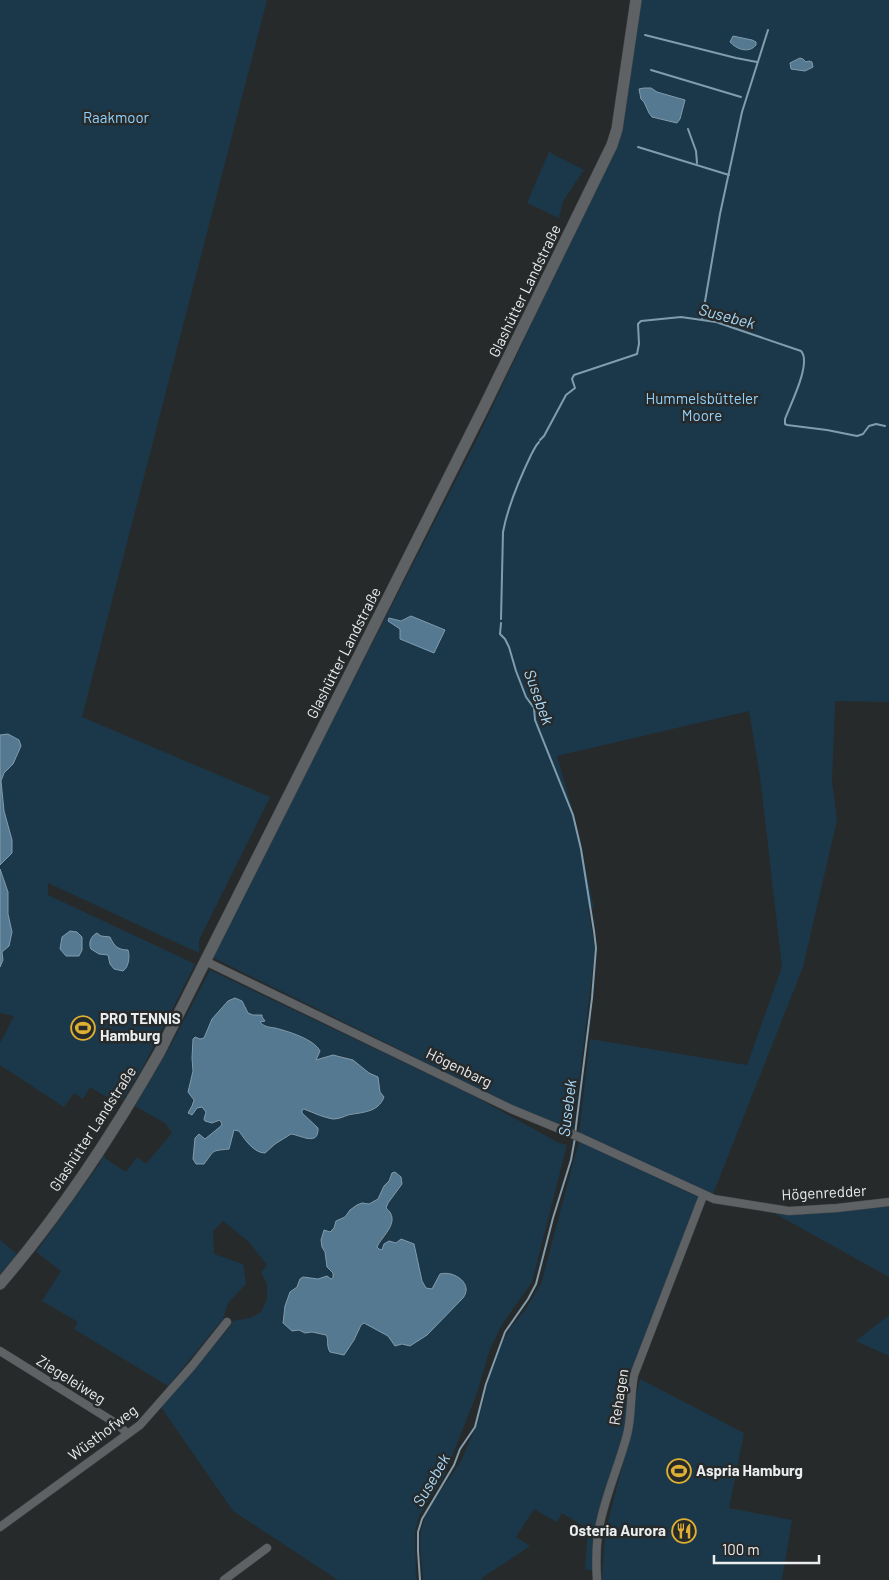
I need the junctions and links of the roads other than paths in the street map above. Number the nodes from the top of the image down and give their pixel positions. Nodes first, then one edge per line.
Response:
1 (636, 0) edge
2 (205, 961) junction
3 (703, 1196) junction
4 (889, 1202) edge
5 (0, 1284) edge
6 (227, 1322) dead end
7 (0, 1351) edge
8 (127, 1433) junction
9 (0, 1527) edge
10 (267, 1548) dead end
11 (224, 1580) edge
12 (597, 1580) edge

1 - 2 street, Glashütter Landstraße
2 - 3 street, Högenbarg
2 - 5 street, Glashütter Landstraße
3 - 4 street, Högenredder
3 - 12 street, Rehagen
6 - 8 street, Wüsthofweg
7 - 8 street, Ziegeleiweg
8 - 9 street, Wüsthofweg
10 - 11 street

